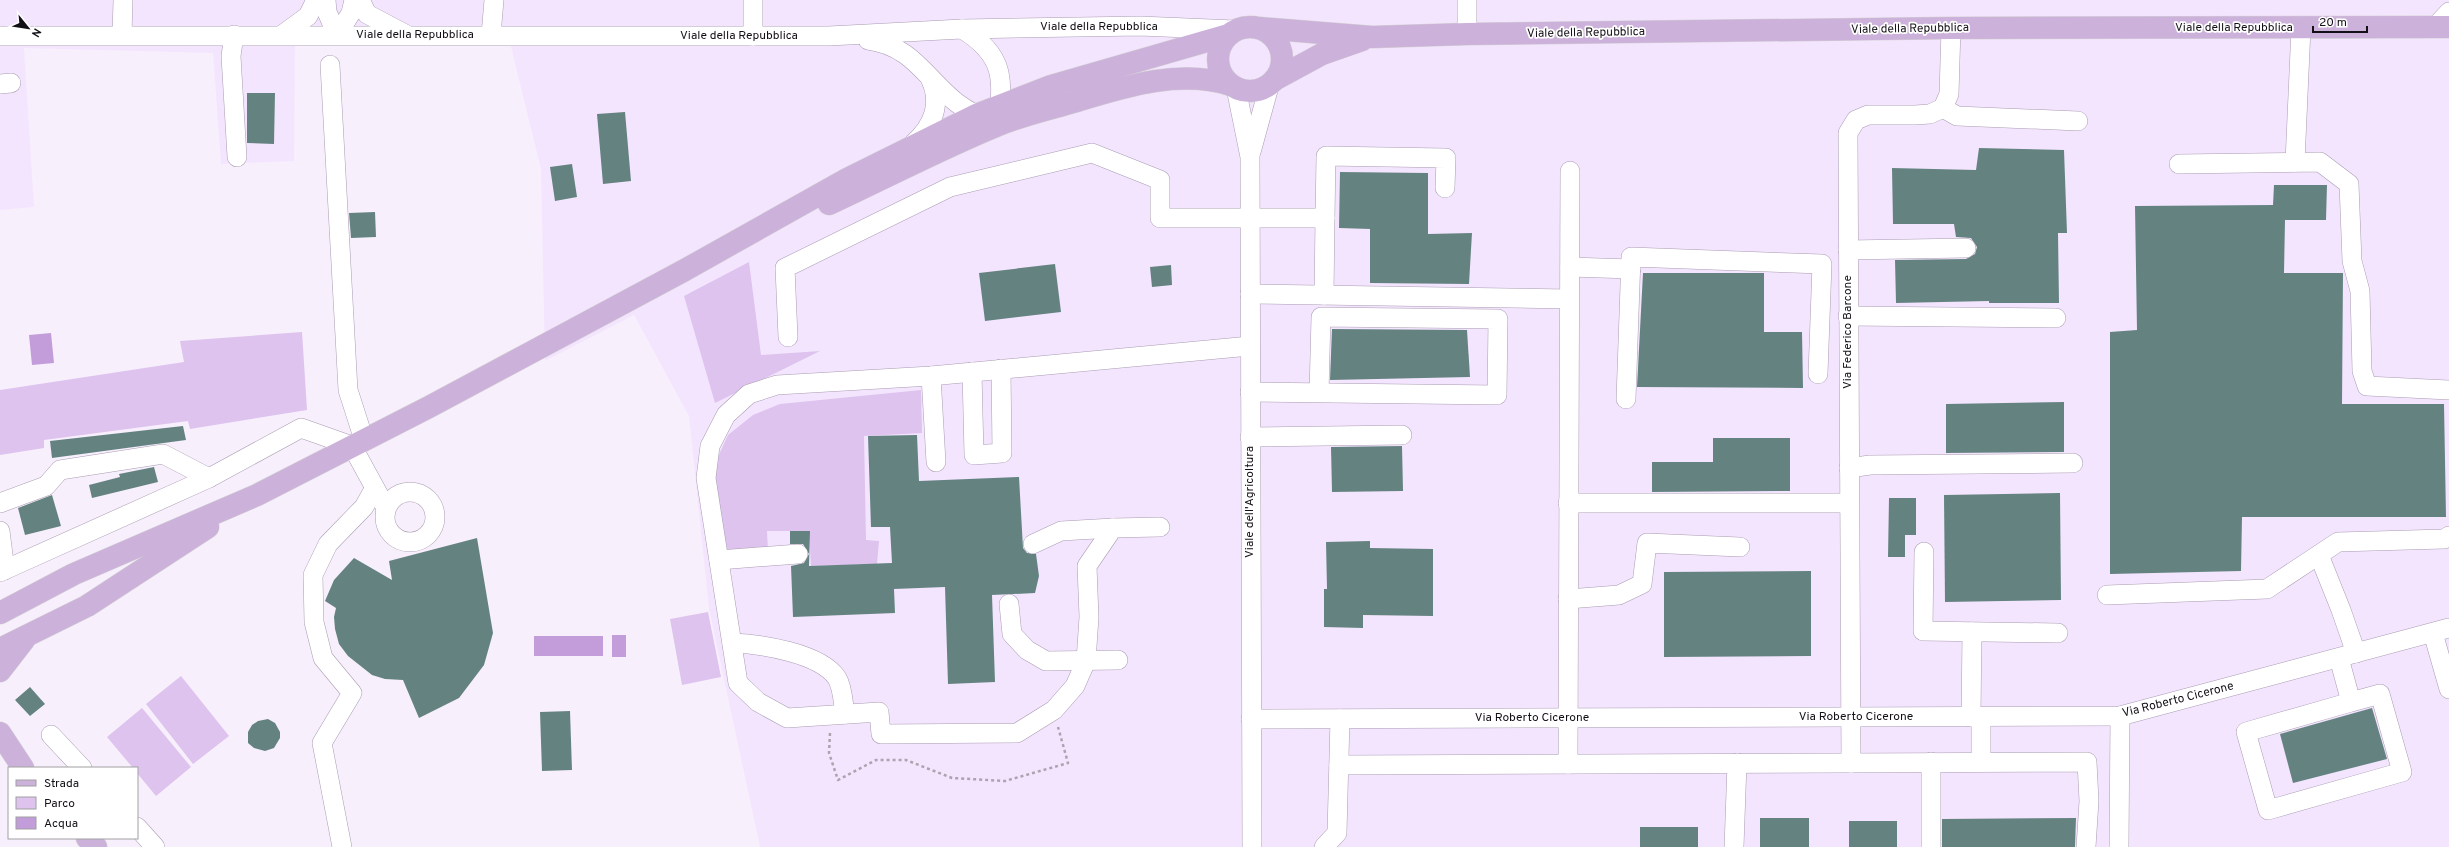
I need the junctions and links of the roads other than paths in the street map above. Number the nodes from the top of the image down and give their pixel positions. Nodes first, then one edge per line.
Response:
1 (123, 0) edge
2 (316, 0) edge
3 (326, 0) edge
4 (354, 0) edge
5 (360, 0) edge
6 (494, 0) edge
7 (753, 0) edge
8 (1467, 0) edge
9 (2444, 22) edge
10 (1260, 28) junction
11 (1951, 28) junction
12 (2301, 28) junction
13 (962, 29) junction
14 (1232, 33) junction
15 (1467, 34) junction
16 (122, 35) junction
17 (234, 35) junction
18 (282, 35) junction
19 (337, 35) junction
20 (408, 35) junction
21 (491, 35) junction
22 (0, 36) edge
23 (753, 36) junction
24 (829, 36) junction
25 (1372, 37) junction
26 (330, 65) dead end
27 (925, 70) junction
28 (1272, 82) junction
29 (1233, 86) junction
30 (1942, 108) junction
31 (976, 115) junction
32 (998, 115) junction
33 (2078, 121) dead end
34 (910, 147) junction
35 (236, 157) dead end
36 (1250, 157) junction
37 (2295, 162) junction
38 (2179, 164) dead end
39 (1570, 171) dead end
40 (1445, 188) dead end
41 (1250, 216) junction
42 (1325, 218) junction
43 (1966, 248) dead end
44 (1848, 250) junction
45 (1570, 267) junction
46 (1630, 269) junction
47 (683, 271) junction
48 (1250, 294) junction
49 (1324, 295) junction
50 (1569, 300) junction
51 (1848, 316) junction
52 (2056, 318) dead end
53 (788, 337) dead end
54 (1250, 346) junction
55 (1001, 369) junction
56 (972, 372) junction
57 (1818, 374) dead end
58 (931, 376) junction
59 (2449, 390) edge
60 (1250, 392) junction
61 (1319, 393) junction
62 (1626, 399) dead end
63 (1402, 435) dead end
64 (1250, 437) junction
65 (358, 443) junction
66 (936, 462) dead end
67 (2072, 463) dead end
68 (1849, 468) junction
69 (209, 478) junction
70 (374, 489) junction
71 (257, 495) junction
72 (0, 503) edge
73 (1568, 503) junction
74 (1849, 503) junction
75 (386, 508) dead end
76 (1160, 527) dead end
77 (1113, 528) junction
78 (0, 531) edge
79 (2449, 536) edge
80 (1033, 544) dead end
81 (1740, 547) dead end
82 (1924, 552) dead end
83 (798, 554) dead end
84 (2319, 555) junction
85 (719, 560) junction
86 (2, 571) edge
87 (2107, 595) dead end
88 (1568, 599) junction
89 (1009, 604) dead end
90 (4, 610) edge
91 (2441, 630) edge
92 (1972, 632) junction
93 (2058, 633) dead end
94 (28, 636) junction
95 (732, 643) junction
96 (0, 649) edge
97 (2347, 656) junction
98 (1118, 660) dead end
99 (1086, 661) junction
100 (0, 671) edge
101 (2449, 688) edge
102 (2351, 702) junction
103 (838, 714) junction
104 (2120, 716) junction
105 (1850, 717) junction
106 (1976, 717) junction
107 (1568, 718) junction
108 (1251, 719) junction
109 (1340, 719) junction
110 (0, 733) edge
111 (51, 735) dead end
112 (1931, 762) junction
113 (1981, 762) junction
114 (1738, 763) junction
115 (1851, 763) junction
116 (0, 764) edge
117 (1568, 764) junction
118 (1339, 765) junction
119 (22, 767) edge
120 (81, 767) edge
121 (8, 770) edge
122 (138, 829) edge
123 (88, 839) edge
124 (96, 847) edge
125 (155, 847) edge
126 (342, 847) edge
127 (1252, 847) edge
128 (1324, 847) edge
129 (1734, 847) edge
130 (1932, 847) edge
131 (2086, 847) edge
132 (2119, 847) edge

1 - 16 street
2 - 18 street
3 - 19 street
4 - 19 street
5 - 20 street
6 - 21 street
7 - 23 street
8 - 15 street
9 - 12 main road, Viale della Repubblica
10 - 14 main road
10 - 25 main road, Viale della Repubblica
10 - 28 main road
11 - 12 main road, Viale della Repubblica
11 - 15 main road, Viale della Repubblica
11 - 30 street
12 - 37 street
13 - 14 street, Viale della Repubblica
13 - 24 street, Viale della Repubblica
13 - 32 street
14 - 29 main road
14 - 32 main road
15 - 25 main road, Viale della Repubblica
16 - 17 street, Viale della Repubblica
16 - 22 street, Viale della Repubblica
17 - 18 street, Viale della Repubblica
17 - 35 street
18 - 19 street, Viale della Repubblica
19 - 20 street, Viale della Repubblica
20 - 21 street, Viale della Repubblica
21 - 23 street, Viale della Repubblica
23 - 24 street, Viale della Repubblica
24 - 27 street, Viale della Repubblica
25 - 28 main road, Viale della Repubblica
26 - 65 street
27 - 31 street, Viale della Repubblica
27 - 34 street, Viale della Repubblica
28 - 29 main road
28 - 36 street, Viale dell'Agricoltura
29 - 32 main road
29 - 36 street, Viale dell'Agricoltura
30 - 33 street
30 - 44 street, Via Federico Barcone
31 - 32 main road
31 - 34 main road
32 - 47 main road
34 - 47 main road
36 - 41 street, Viale dell'Agricoltura
37 - 38 street
37 - 59 street
39 - 45 street
40 - 42 street
41 - 42 street
41 - 48 street, Viale dell'Agricoltura
41 - 53 street
42 - 49 street
43 - 44 street
44 - 51 street, Via Federico Barcone
45 - 46 street
45 - 50 street
46 - 57 street
46 - 62 street
47 - 65 main road
48 - 49 street
48 - 54 street, Viale dell'Agricoltura
49 - 50 street
50 - 73 street
51 - 52 street
51 - 68 street, Via Federico Barcone
54 - 55 street
54 - 60 street, Viale dell'Agricoltura
55 - 56 street
55 - 56 street
56 - 58 street
58 - 66 street
58 - 85 street
60 - 61 street
60 - 64 street, Viale dell'Agricoltura
61 - 61 street
63 - 64 street
64 - 108 street, Viale dell'Agricoltura
65 - 69 street
65 - 70 street
65 - 71 main road
67 - 68 street
68 - 74 street, Via Federico Barcone
69 - 72 street
69 - 86 street
70 - 75 street
70 - 126 street
71 - 90 main road
71 - 94 main road
73 - 74 street
73 - 88 street
74 - 105 street, Via Federico Barcone
76 - 77 street
77 - 80 street
77 - 99 street
78 - 86 street
79 - 84 street
81 - 88 street
82 - 92 street
83 - 85 street
84 - 87 street
84 - 97 street
85 - 95 street
88 - 107 street
89 - 99 street
91 - 97 street, Via Roberto Cicerone
91 - 101 street
92 - 93 street
92 - 106 street
94 - 96 main road
94 - 100 main road
95 - 103 street
95 - 103 street
97 - 102 street
97 - 104 street, Via Roberto Cicerone
98 - 99 street
99 - 103 street
102 - 102 street
104 - 106 street, Via Roberto Cicerone
104 - 132 street
105 - 106 street, Via Roberto Cicerone
105 - 107 street, Via Roberto Cicerone
105 - 115 street, Via Federico Barcone
106 - 113 street
107 - 109 street, Via Roberto Cicerone
107 - 117 street
108 - 109 street, Via Roberto Cicerone
108 - 127 street, Viale dell'Agricoltura
109 - 118 street
110 - 119 main road
111 - 120 street
112 - 113 street
112 - 115 street
112 - 130 street
113 - 131 street
114 - 115 street
114 - 117 street
114 - 129 street
116 - 121 main road
117 - 118 street
118 - 128 street
122 - 125 street
123 - 124 main road

